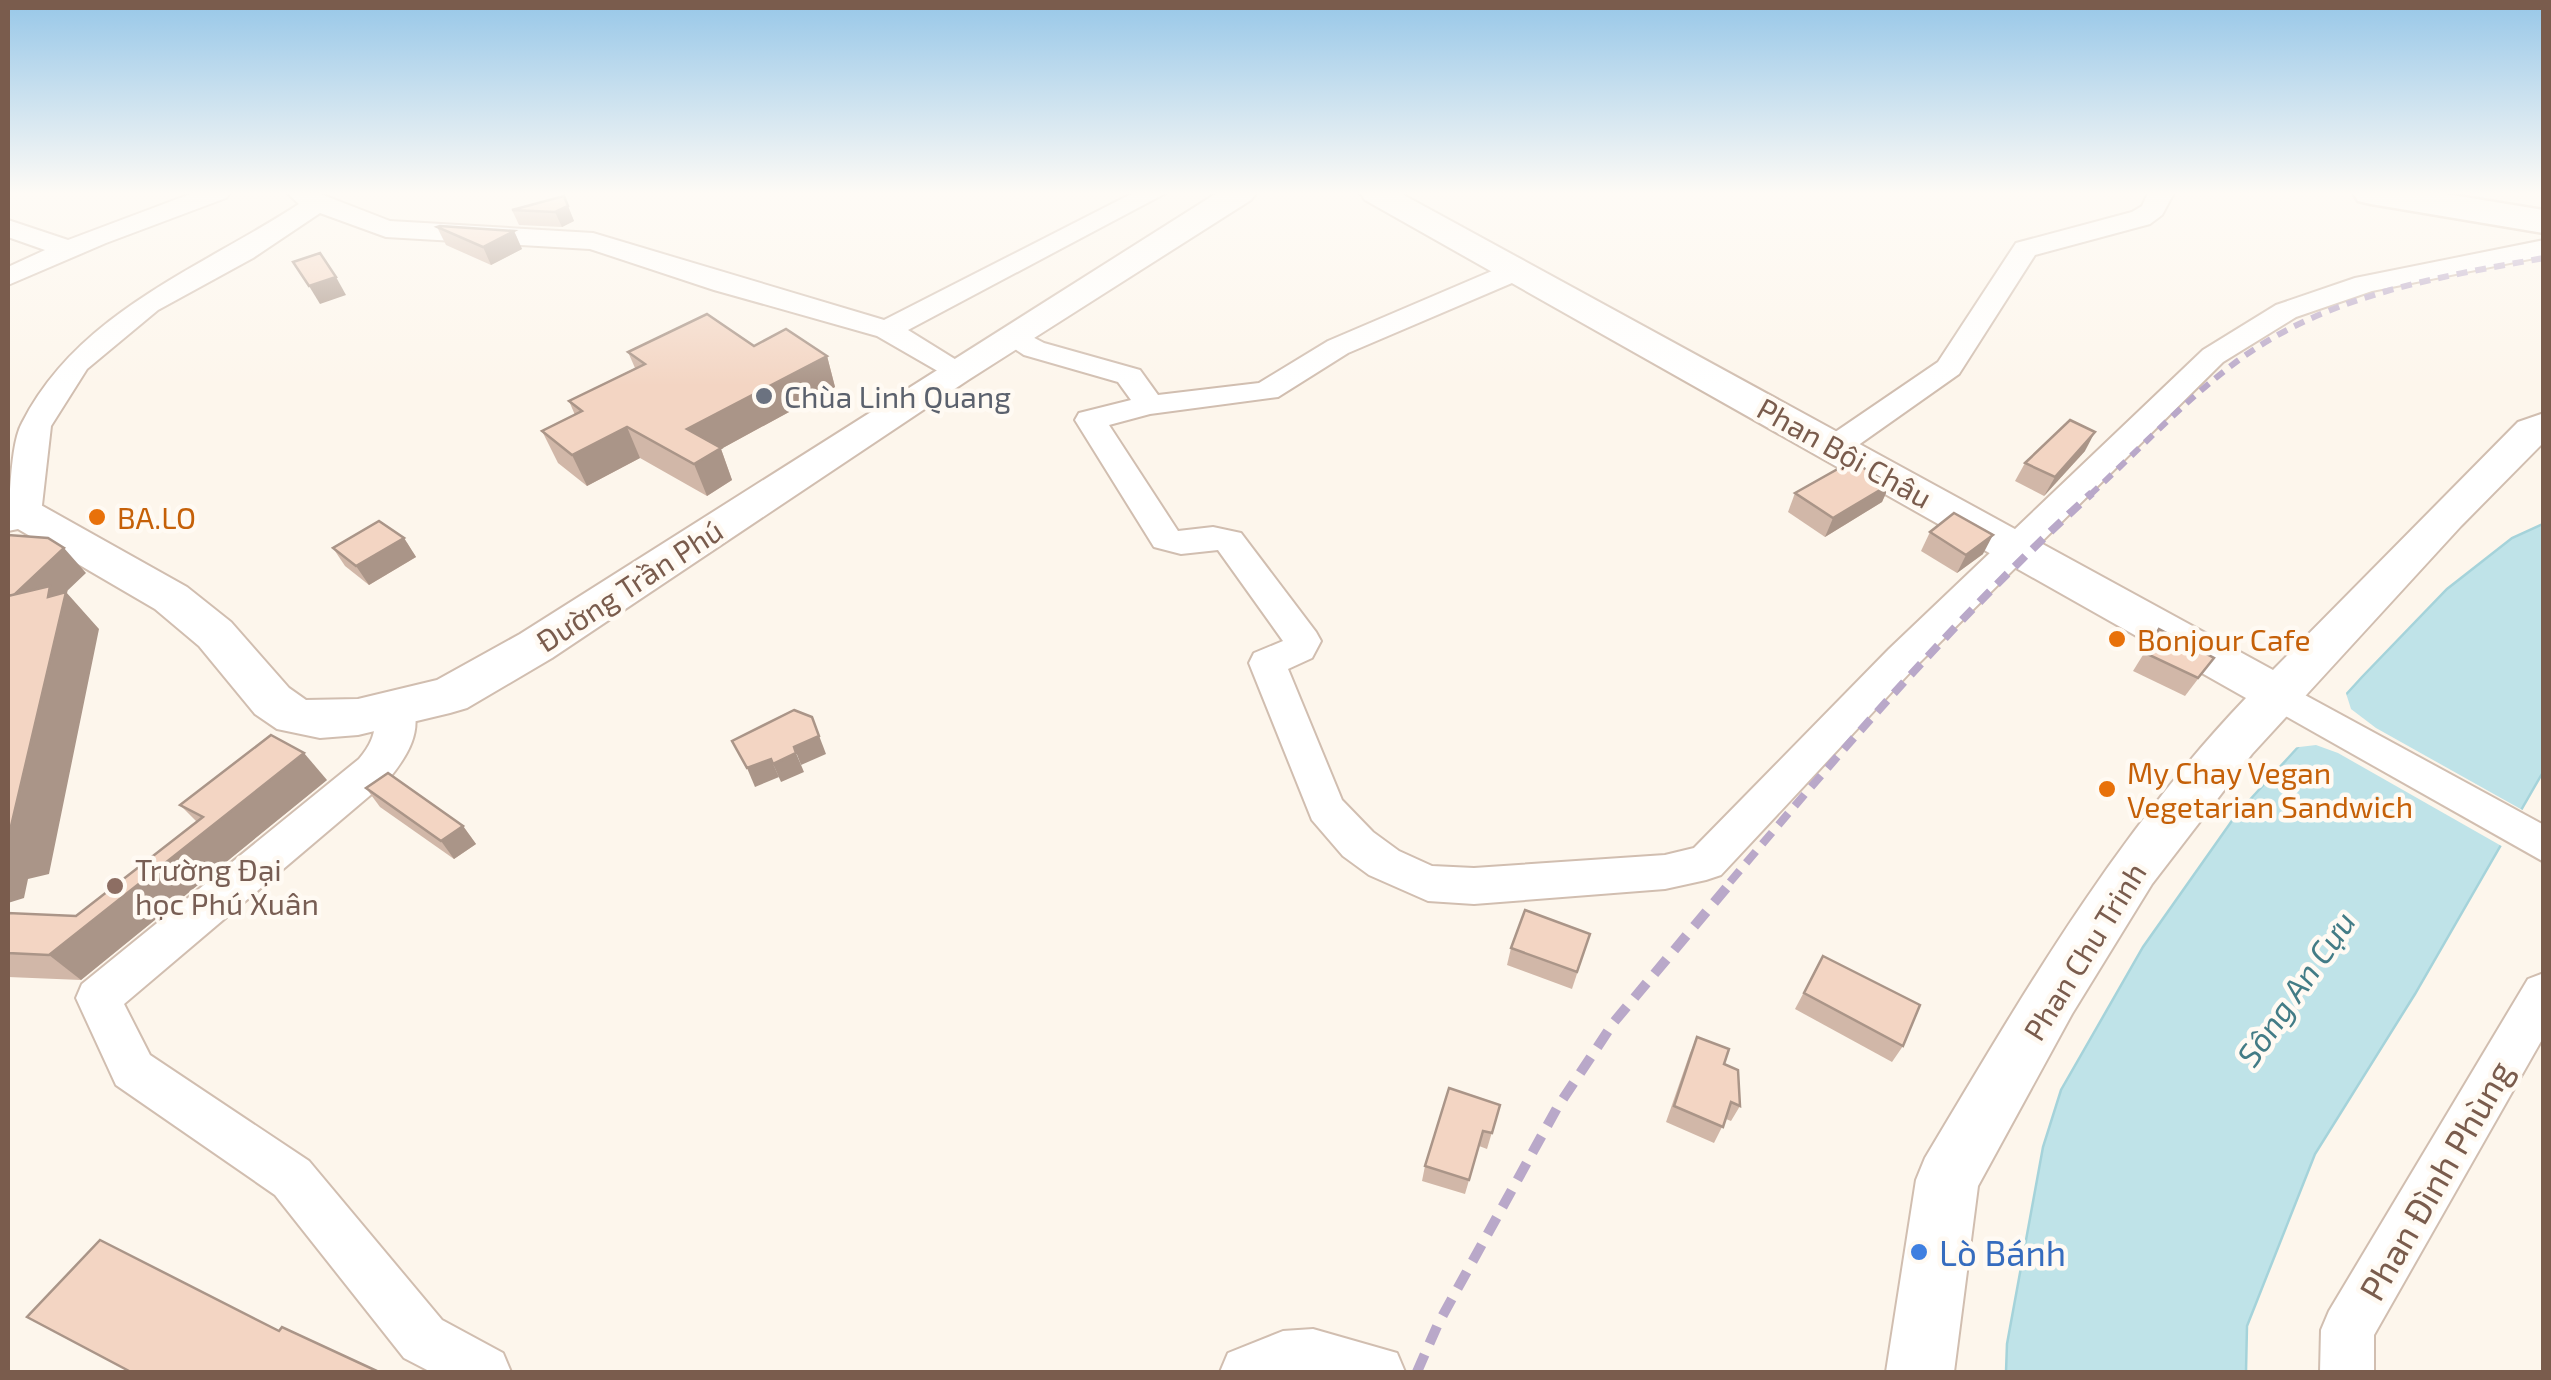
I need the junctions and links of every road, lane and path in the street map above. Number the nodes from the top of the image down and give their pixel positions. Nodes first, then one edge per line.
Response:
1 (53, 257) edge
2 (234, 257) edge
3 (645, 257) edge
4 (1028, 257) edge
5 (1138, 257) edge
6 (1493, 257) edge
7 (2020, 257) edge
8 (2497, 257) edge
9 (1516, 270) junction
10 (8, 277) edge
11 (887, 330) junction
12 (1011, 337) junction
13 (955, 372) junction
14 (1150, 405) junction
15 (2544, 425) edge
16 (1836, 446) junction
17 (16, 516) edge
18 (2018, 548) junction
19 (2295, 704) junction
20 (396, 708) junction
21 (2541, 844) edge
22 (2544, 993) edge
23 (1260, 1369) edge
24 (484, 1372) edge
25 (1378, 1372) edge
26 (1920, 1372) edge
27 (2347, 1372) edge

1 - 10 street
2 - 17 street
3 - 11 street
4 - 11 street
5 - 12 street, Đường Trần Phú
6 - 9 street, Phan Bội Châu
7 - 16 street
8 - 18 street
9 - 14 street
9 - 16 street, Phan Bội Châu
11 - 13 street
12 - 13 street, Đường Trần Phú
12 - 14 street
13 - 20 street, Đường Trần Phú
14 - 18 street
15 - 19 street, Phan Chu Trinh
16 - 18 street, Phan Bội Châu
17 - 20 street, Đường Trần Phú
18 - 19 street, Phan Bội Châu
19 - 21 street
19 - 26 street, Phan Chu Trinh
20 - 24 street
22 - 27 street, Phan Đình Phùng
23 - 25 street

